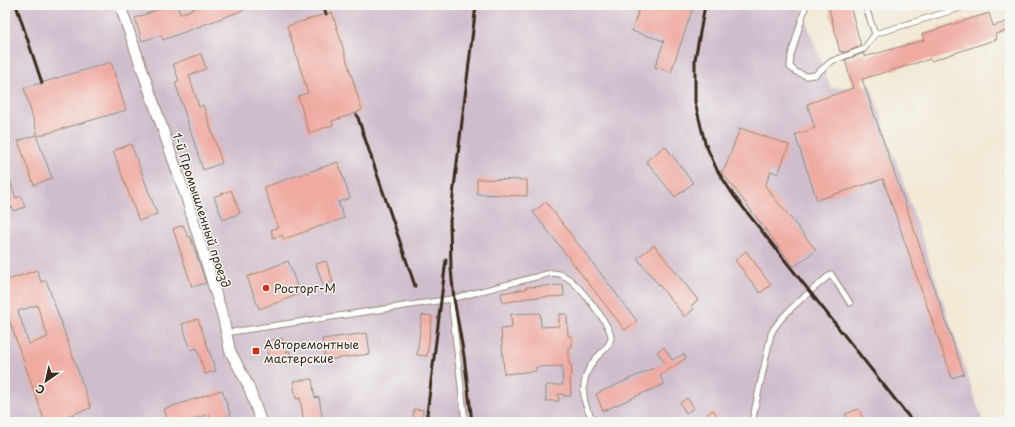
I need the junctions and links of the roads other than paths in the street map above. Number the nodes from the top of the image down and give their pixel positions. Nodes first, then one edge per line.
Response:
1 (120, 5) edge
2 (806, 5) edge
3 (865, 5) edge
4 (967, 6) edge
5 (875, 34) junction
6 (452, 299) junction
7 (850, 303) dead end
8 (225, 333) junction
9 (261, 422) edge
10 (465, 422) edge
11 (596, 422) edge
12 (752, 422) edge

1 - 8 street, 1-й Промышленный проезд
2 - 5 lane
3 - 5 lane
4 - 5 lane
6 - 8 lane
6 - 10 lane
6 - 11 lane
7 - 12 lane
8 - 9 street, 1-й Промышленный проезд

